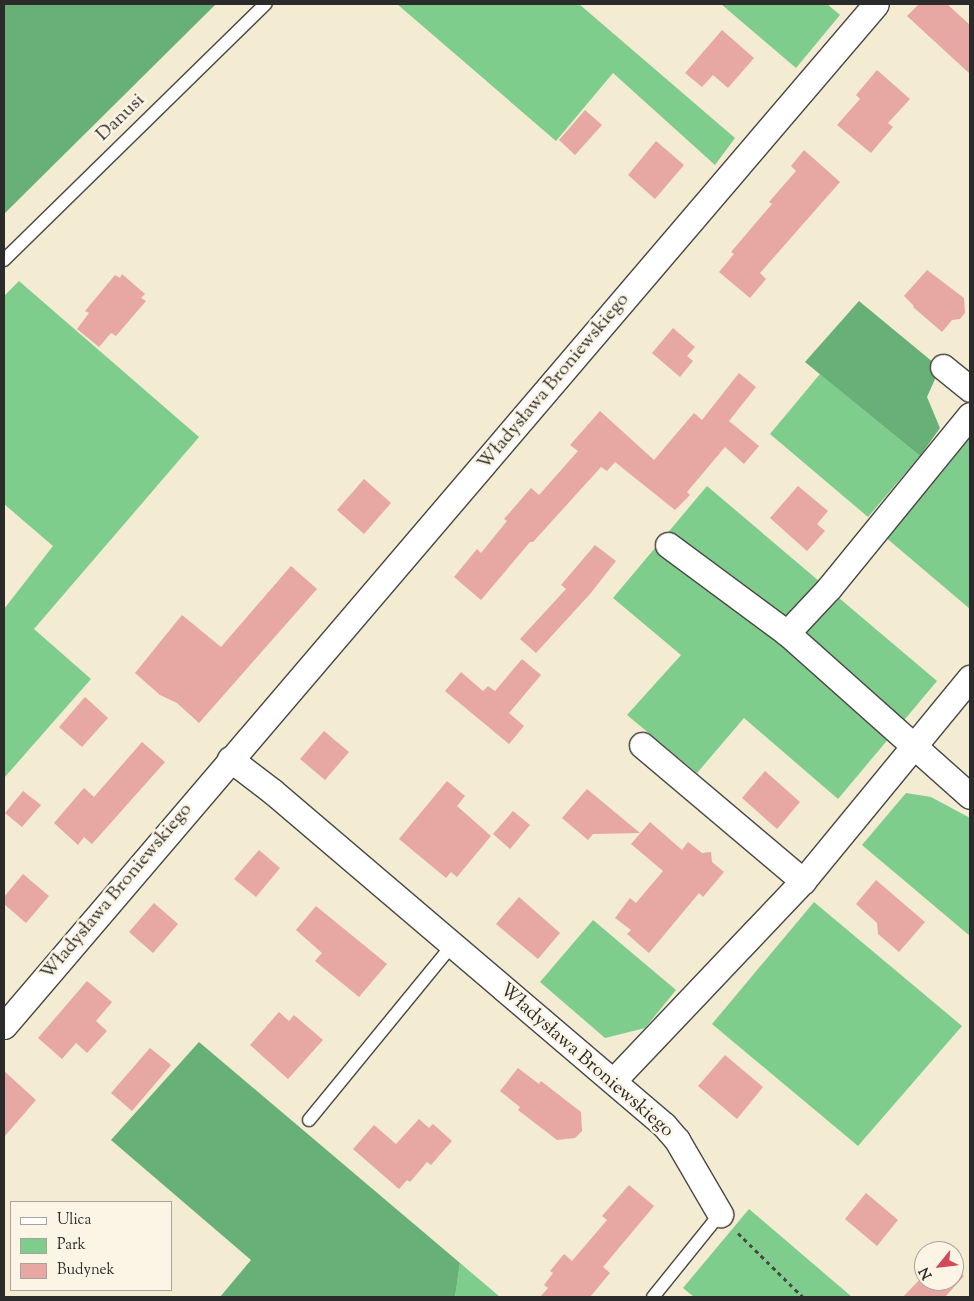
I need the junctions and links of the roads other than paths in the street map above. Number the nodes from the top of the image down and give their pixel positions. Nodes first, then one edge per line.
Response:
1 (265, 4) edge
2 (876, 4) edge
3 (4, 260) edge
4 (943, 367) dead end
5 (970, 390) edge
6 (970, 415) edge
7 (668, 545) dead end
8 (787, 634) junction
9 (970, 678) edge
10 (642, 745) dead end
11 (913, 746) junction
12 (230, 758) junction
13 (970, 796) edge
14 (803, 881) junction
15 (452, 946) junction
16 (4, 1026) edge
17 (614, 1080) junction
18 (309, 1120) dead end
19 (720, 1214) joint
20 (653, 1297) edge

1 - 3 lane, Danusi
2 - 12 street, Władysława Broniewskiego
4 - 5 street
6 - 8 street
7 - 8 street
8 - 11 street
9 - 11 street
10 - 14 street
11 - 13 street
11 - 14 street
12 - 15 street, Władysława Broniewskiego
12 - 16 street, Władysława Broniewskiego
14 - 17 street
15 - 17 street, Władysława Broniewskiego
15 - 18 lane
17 - 19 street, Władysława Broniewskiego
19 - 20 lane

